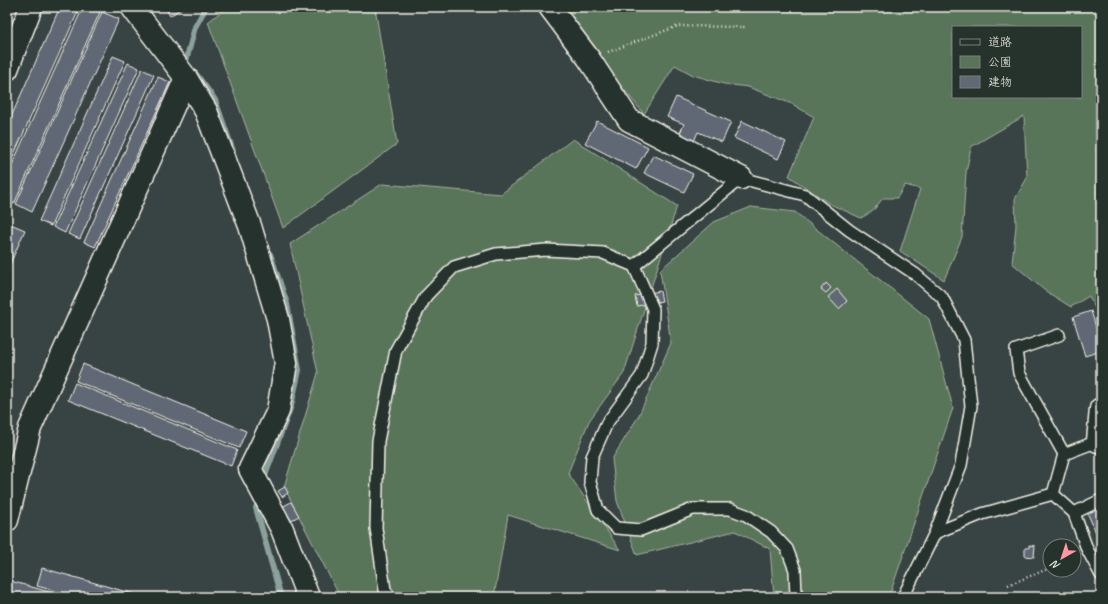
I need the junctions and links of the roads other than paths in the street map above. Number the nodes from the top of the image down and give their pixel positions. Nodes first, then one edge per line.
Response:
1 (31, 7) edge
2 (132, 7) edge
3 (550, 7) edge
4 (12, 40) edge
5 (7, 69) edge
6 (186, 78) junction
7 (741, 178) junction
8 (634, 266) junction
9 (1059, 335) dead end
10 (1101, 409) edge
11 (1100, 441) edge
12 (1064, 454) junction
13 (1053, 494) junction
14 (1101, 500) edge
15 (1074, 513) junction
16 (7, 520) edge
17 (935, 534) junction
18 (1101, 575) edge
19 (308, 597) edge
20 (390, 597) edge
21 (796, 597) edge
22 (903, 597) edge

1 - 4 street
2 - 6 street
3 - 7 street
4 - 5 street
6 - 16 street
6 - 19 street
7 - 8 lane
7 - 17 lane
8 - 20 lane
8 - 21 lane
9 - 12 lane
10 - 11 street
11 - 12 lane
12 - 13 lane
13 - 15 lane
13 - 17 lane
14 - 15 lane
15 - 18 lane
17 - 22 lane

